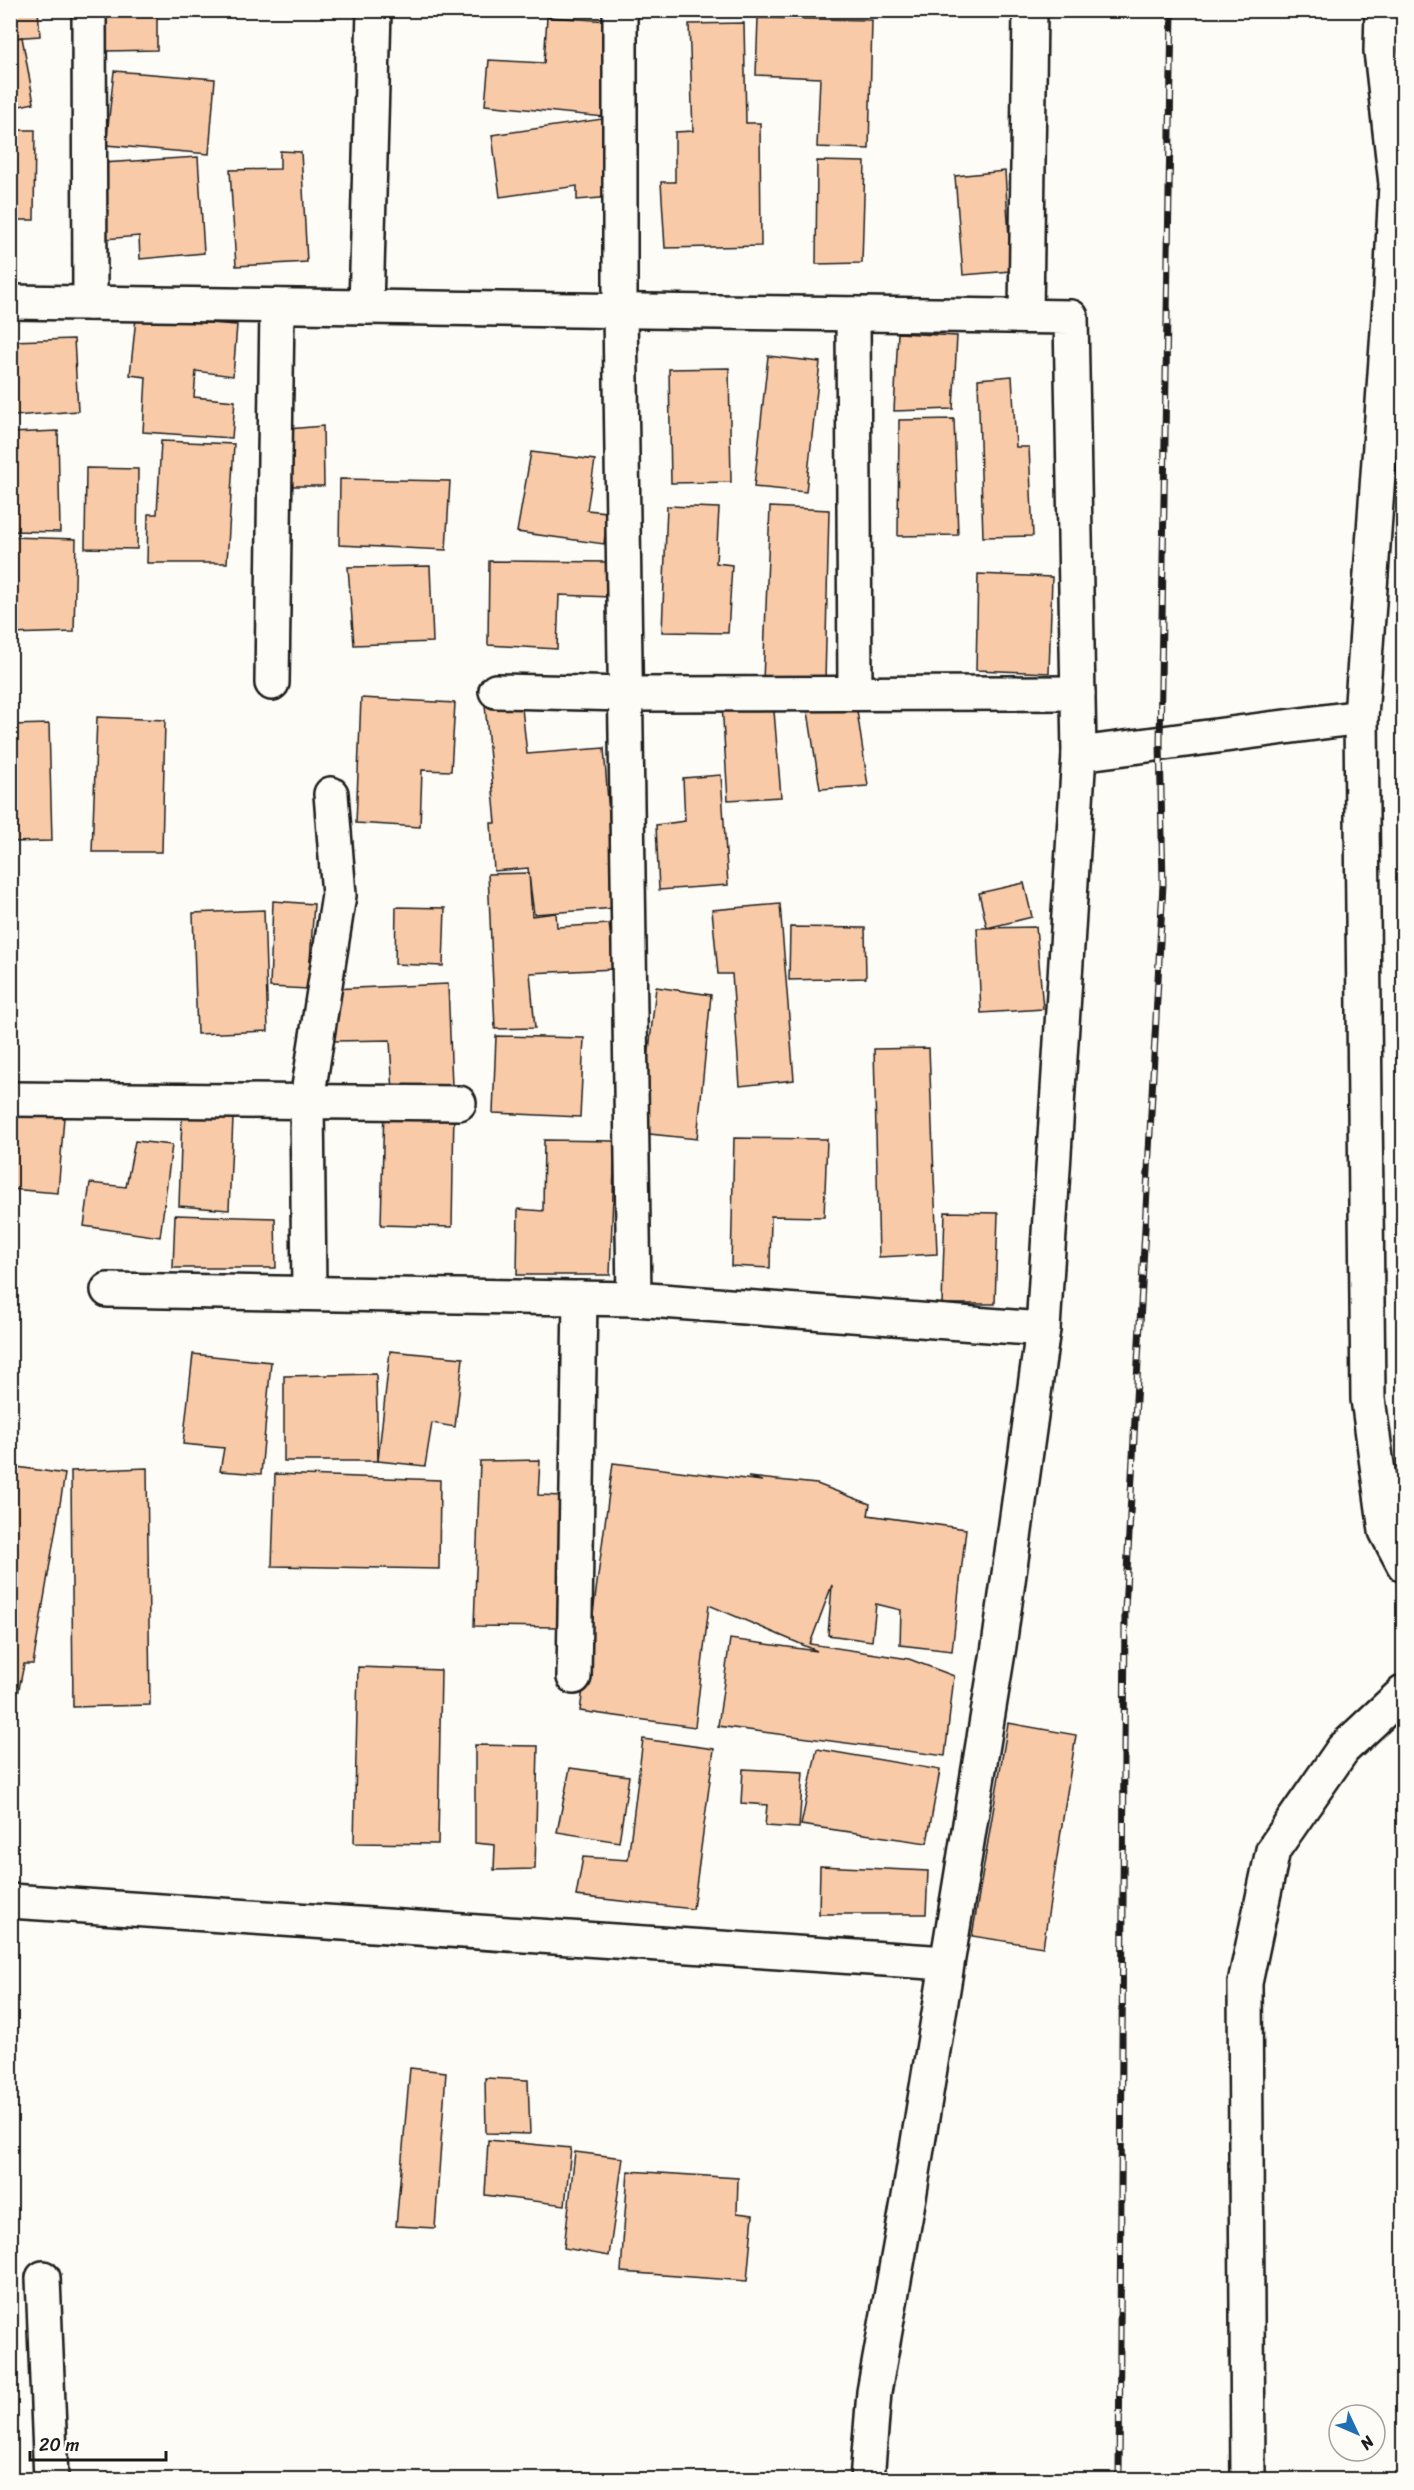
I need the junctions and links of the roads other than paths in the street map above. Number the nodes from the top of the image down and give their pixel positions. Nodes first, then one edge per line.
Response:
1 (88, 10) edge
2 (374, 10) edge
3 (620, 10) edge
4 (1030, 10) edge
5 (1382, 10) edge
6 (1400, 185) edge
7 (10, 302) edge
8 (90, 303) junction
9 (277, 306) junction
10 (366, 307) junction
11 (620, 310) junction
12 (853, 314) junction
13 (1026, 316) junction
14 (273, 683) dead end
15 (496, 691) dead end
16 (855, 693) junction
17 (1078, 693) junction
18 (626, 694) junction
19 (1361, 717) junction
20 (1079, 754) junction
21 (331, 794) dead end
22 (10, 1099) edge
23 (307, 1100) junction
24 (459, 1103) dead end
25 (108, 1290) dead end
26 (309, 1293) junction
27 (580, 1298) junction
28 (634, 1299) junction
29 (1043, 1329) junction
30 (1404, 1565) edge
31 (574, 1677) dead end
32 (1404, 1692) edge
33 (10, 1901) edge
34 (946, 1963) junction
35 (43, 2278) dead end
36 (51, 2480) edge
37 (867, 2480) edge
38 (1248, 2480) edge

1 - 8 street
2 - 10 street
3 - 11 street
4 - 13 street
5 - 6 street
6 - 19 street
7 - 8 street
8 - 9 street
9 - 10 street
9 - 14 street
10 - 11 street
11 - 12 street
11 - 18 street
12 - 13 street
12 - 16 street
13 - 17 street
15 - 18 street
16 - 17 street
16 - 18 street
17 - 20 street
18 - 28 street
19 - 20 street
19 - 30 street
20 - 29 street
21 - 23 street
22 - 23 street
23 - 24 street
23 - 26 street
25 - 26 street
26 - 27 street
27 - 28 street
27 - 31 street
28 - 29 street
29 - 34 street
32 - 38 street
33 - 34 street
34 - 37 street
35 - 36 street

